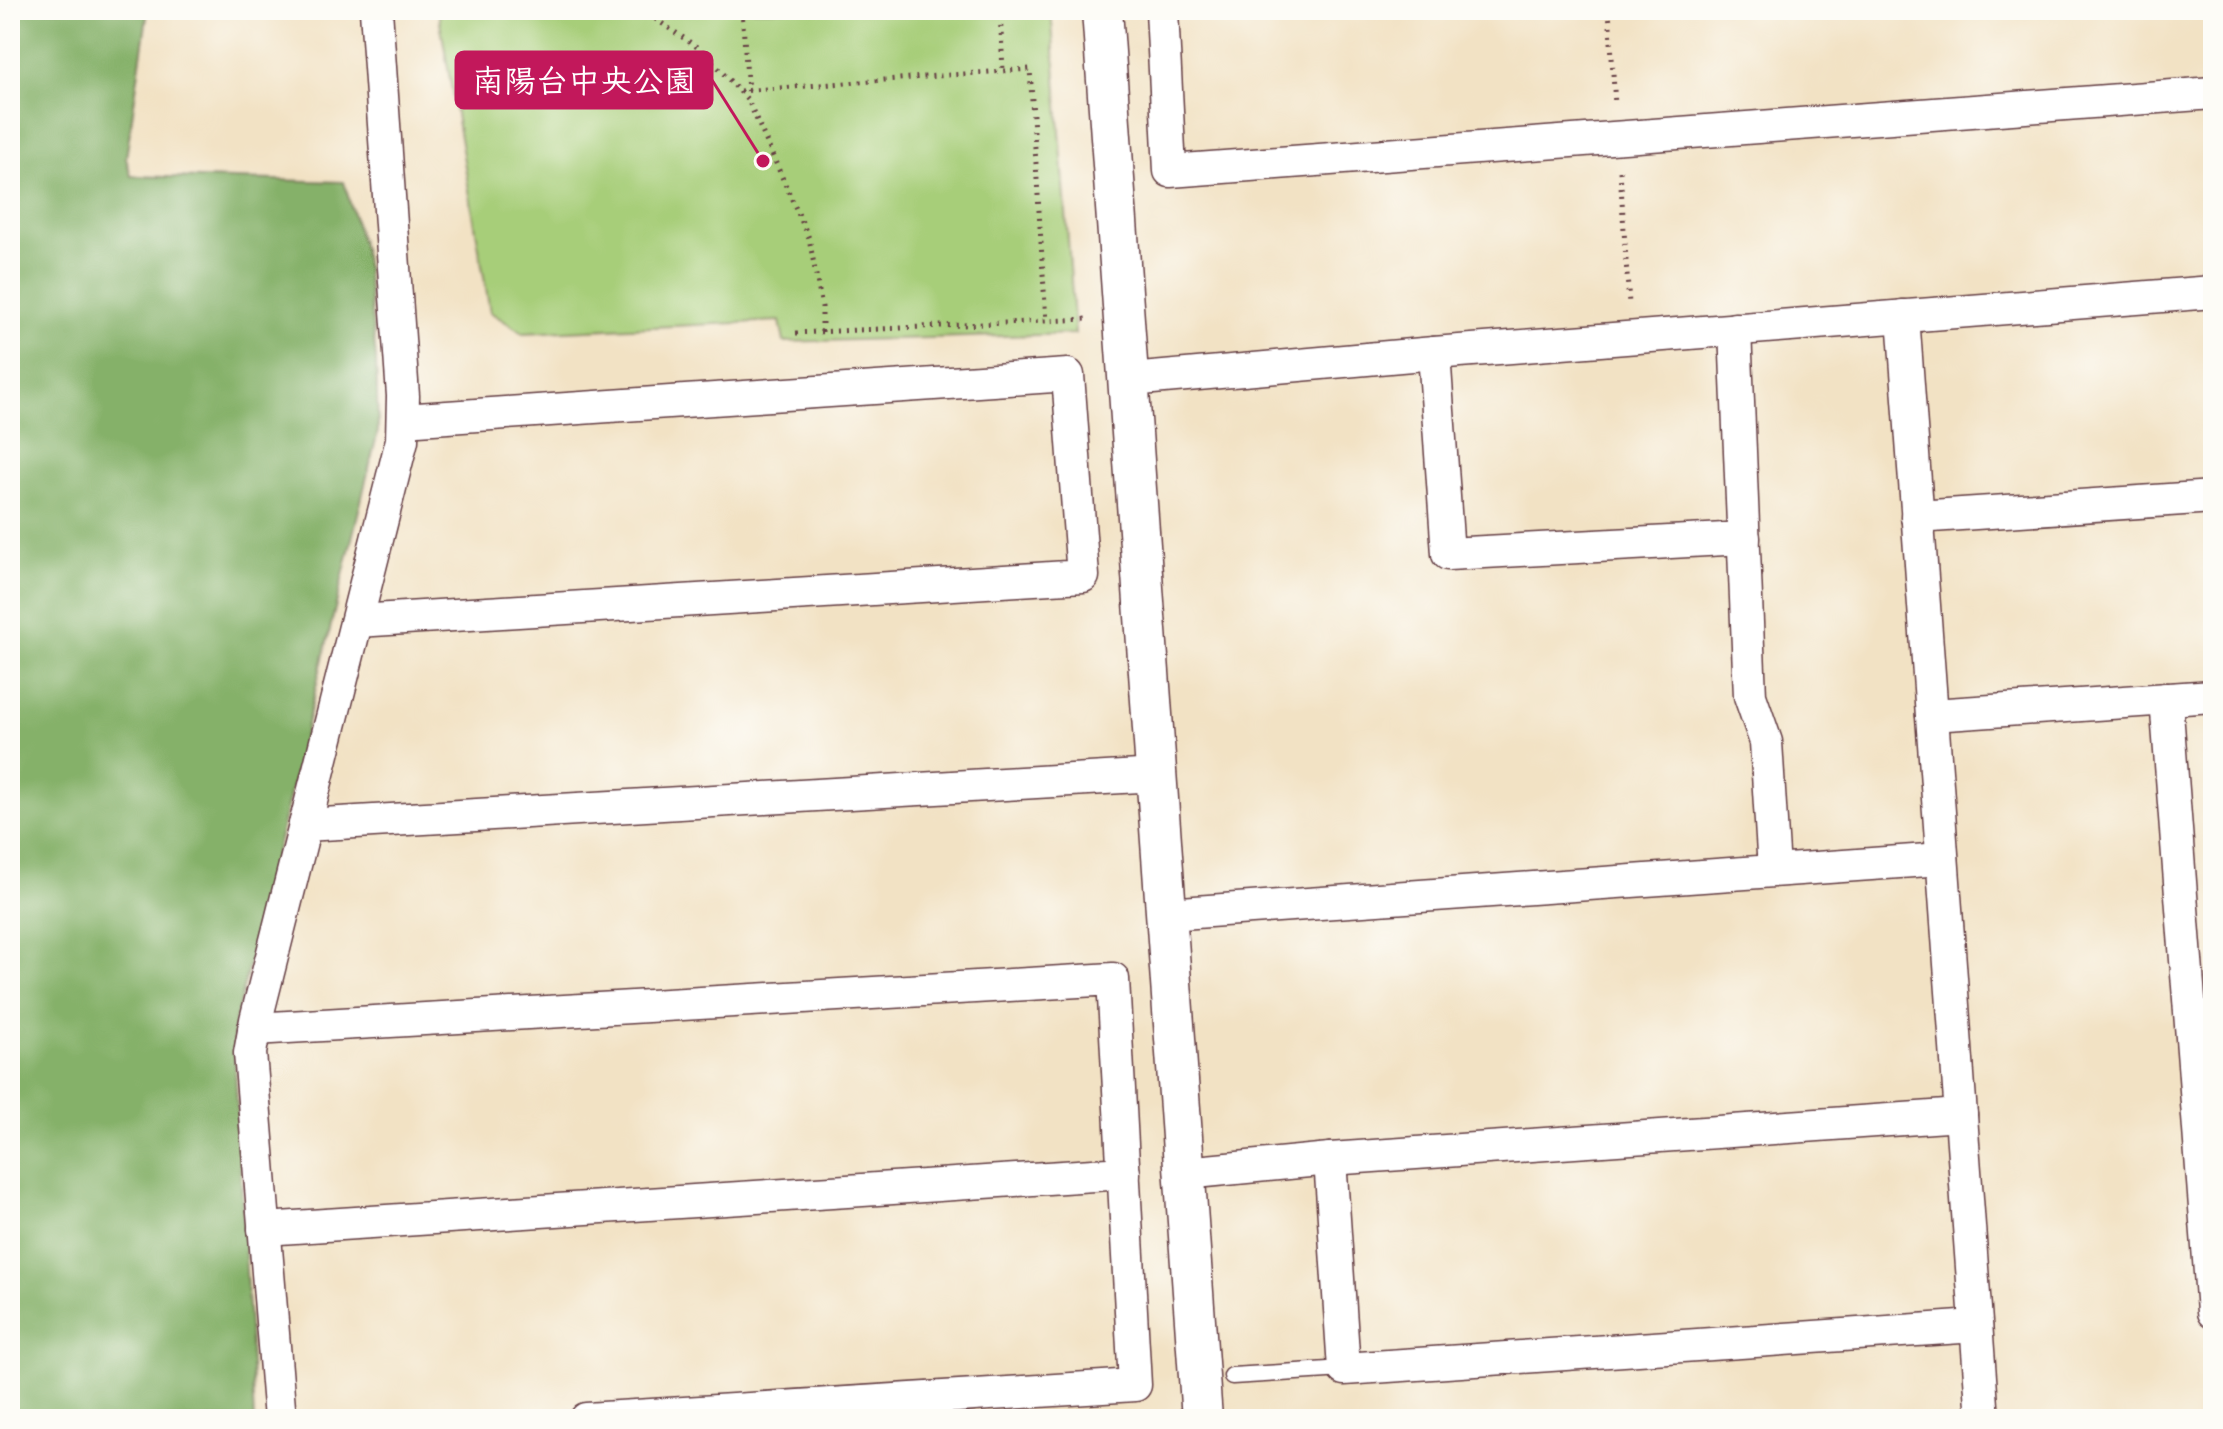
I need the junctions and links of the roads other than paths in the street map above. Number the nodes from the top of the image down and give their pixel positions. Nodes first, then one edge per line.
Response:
1 (376, 10) edge
2 (1102, 10) edge
3 (1162, 10) edge
4 (2213, 93) edge
5 (2213, 292) edge
6 (1903, 316) junction
7 (1735, 329) junction
8 (1434, 353) junction
9 (1130, 380) junction
10 (403, 420) junction
11 (2213, 497) edge
12 (1917, 517) junction
13 (1744, 538) junction
14 (357, 621) junction
15 (2213, 696) edge
16 (2166, 699) junction
17 (1932, 715) junction
18 (1157, 775) junction
19 (305, 825) junction
20 (1942, 859) junction
21 (1774, 870) junction
22 (1167, 914) junction
23 (254, 1029) junction
24 (1961, 1115) junction
25 (1330, 1159) junction
26 (1124, 1173) junction
27 (1185, 1173) junction
28 (264, 1229) junction
29 (2213, 1312) edge
30 (1976, 1326) junction
31 (1344, 1369) junction
32 (1232, 1376) dead end
33 (280, 1419) edge
34 (586, 1419) edge
35 (1202, 1419) edge
36 (1983, 1419) edge

1 - 10 street
2 - 9 street
3 - 4 street
5 - 6 street
6 - 7 street
6 - 12 street
7 - 8 street
7 - 13 street
8 - 9 street
8 - 13 street
9 - 18 street
10 - 14 street
10 - 14 street
11 - 12 street
12 - 17 street
13 - 21 street
14 - 19 street
15 - 16 street
16 - 17 street
16 - 29 street
17 - 20 street
18 - 19 street
18 - 22 street
19 - 23 street
20 - 21 street
20 - 24 street
21 - 22 street
22 - 27 street
23 - 26 street
23 - 28 street
24 - 25 street
24 - 30 street
25 - 27 street
25 - 31 street
26 - 28 street
26 - 34 street
27 - 35 street
28 - 33 street
30 - 31 street
30 - 36 street
31 - 32 lane

